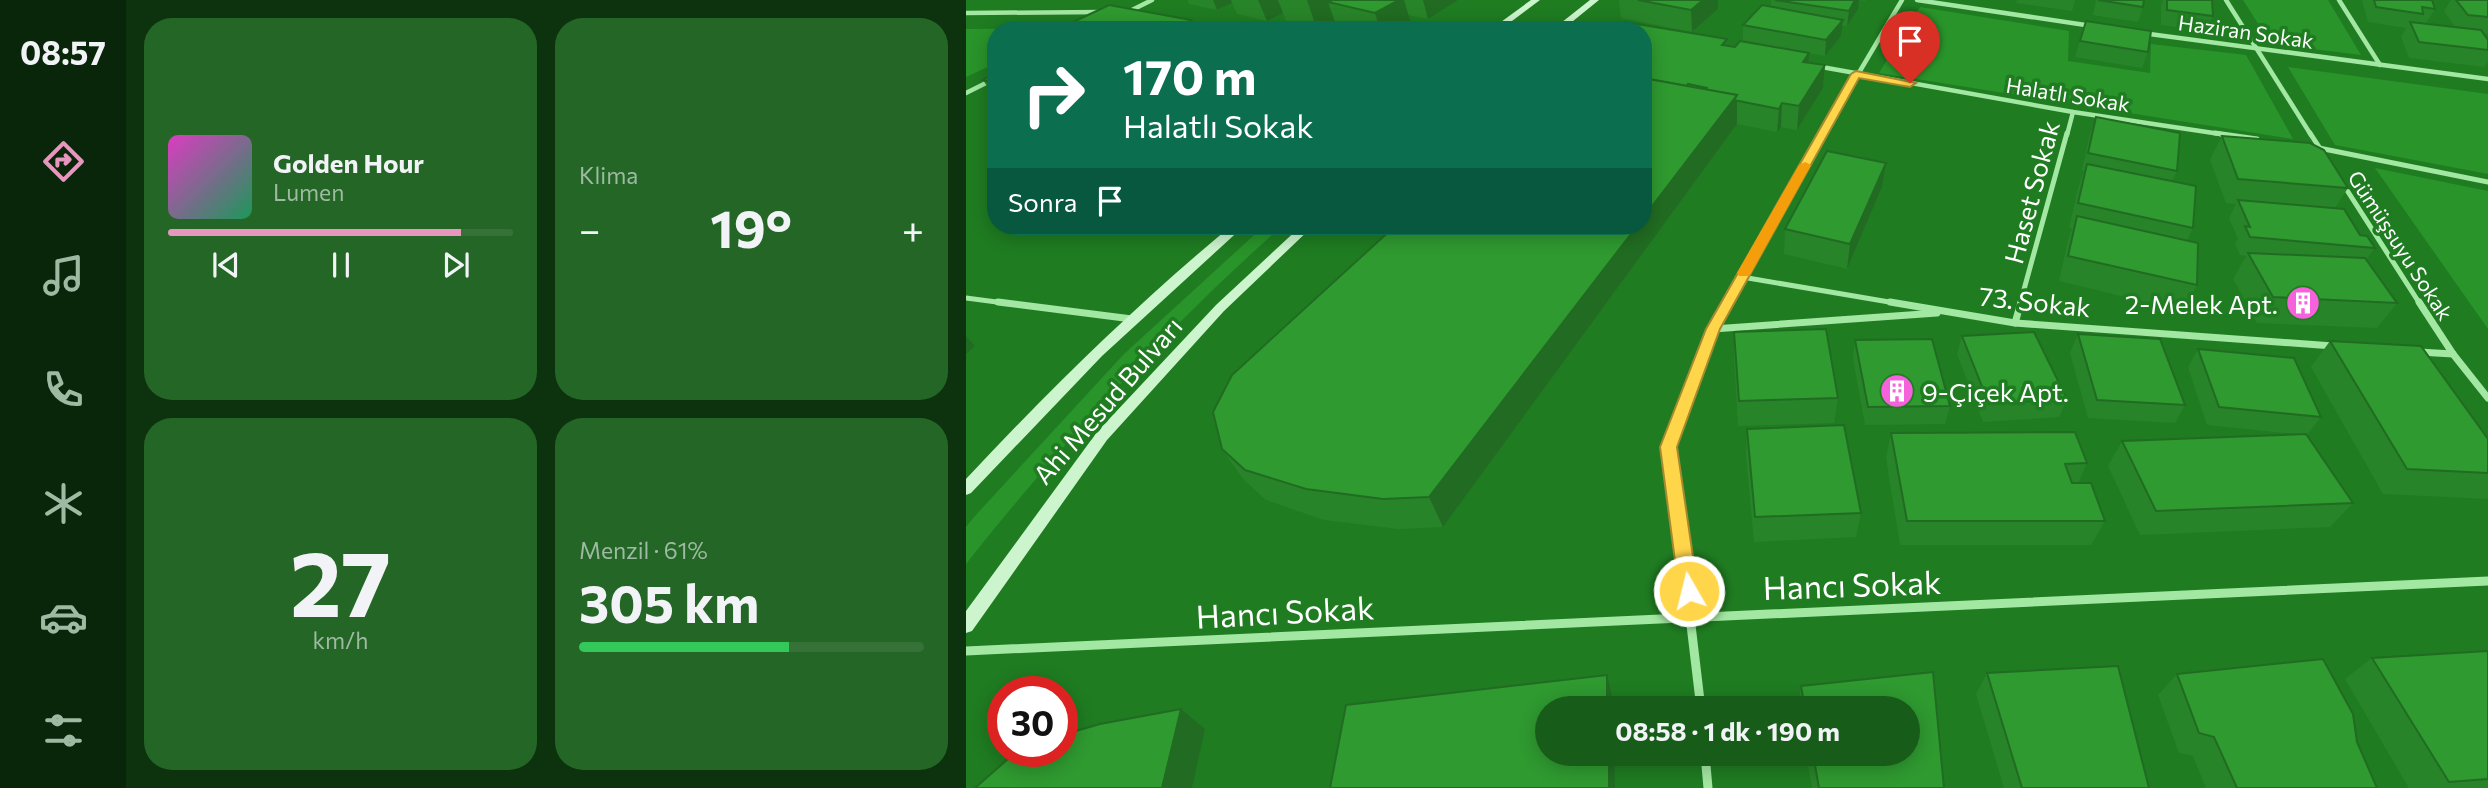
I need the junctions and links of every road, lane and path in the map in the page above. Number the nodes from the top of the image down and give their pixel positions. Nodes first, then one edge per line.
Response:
1 (1152, 0) edge
2 (1536, 0) edge
3 (1595, 0) edge
4 (1902, 0) edge
5 (1917, 0) edge
6 (2227, 0) edge
7 (2339, 0) edge
8 (966, 13) edge
9 (1124, 14) junction
10 (1136, 16) edge
11 (1113, 19) edge
12 (1507, 21) edge
13 (1569, 21) edge
14 (2094, 26) edge
15 (2135, 32) edge
16 (2258, 50) junction
17 (1805, 64) edge
18 (2380, 65) junction
19 (1856, 74) junction
20 (2488, 79) edge
21 (987, 82) edge
22 (966, 93) edge
23 (2073, 112) junction
24 (2265, 140) edge
25 (2306, 146) edge
26 (2320, 148) junction
27 (2327, 160) edge
28 (2334, 171) edge
29 (2488, 183) edge
30 (1228, 235) edge
31 (1298, 235) edge
32 (1742, 277) junction
33 (966, 298) edge
34 (1948, 312) junction
35 (1132, 319) junction
36 (2015, 323) junction
37 (1713, 329) junction
38 (2343, 346) edge
39 (2412, 351) edge
40 (2453, 354) junction
41 (2488, 398) edge
42 (966, 489) edge
43 (2488, 581) edge
44 (1692, 615) junction
45 (966, 625) edge
46 (966, 651) edge
47 (1700, 696) edge
48 (1706, 766) edge
49 (1708, 788) edge

1 - 9 street
2 - 12 main road
3 - 13 main road
4 - 19 street
5 - 14 street
6 - 16 street, Gümüşsuyu Sokak
7 - 18 street
8 - 9 street
9 - 10 street
9 - 11 street
15 - 16 street, Haziran Sokak
16 - 18 street, Haziran Sokak
16 - 26 street, Gümüşsuyu Sokak
17 - 19 street, Halatlı Sokak
18 - 20 street, Haziran Sokak
19 - 23 street, Halatlı Sokak
19 - 32 street
21 - 22 street
23 - 24 street, Halatlı Sokak
23 - 36 street, Haset Sokak
25 - 26 street
26 - 27 street, Gümüşsuyu Sokak
26 - 29 street
28 - 40 street, Gümüşsuyu Sokak
30 - 35 main road, Ahi Mesud Bulvarı
31 - 45 main road, Ahi Mesud Bulvarı
32 - 34 street, 73. Sokak
32 - 37 street
33 - 35 street
34 - 36 street, 73. Sokak
34 - 37 street, 73. Sokak
35 - 42 main road, Ahi Mesud Bulvarı
36 - 38 street, 73. Sokak
37 - 44 street
39 - 40 street
40 - 41 street, Gümüşsuyu Sokak
43 - 44 street, Hancı Sokak
44 - 46 street, Hancı Sokak
44 - 47 street
48 - 49 street

